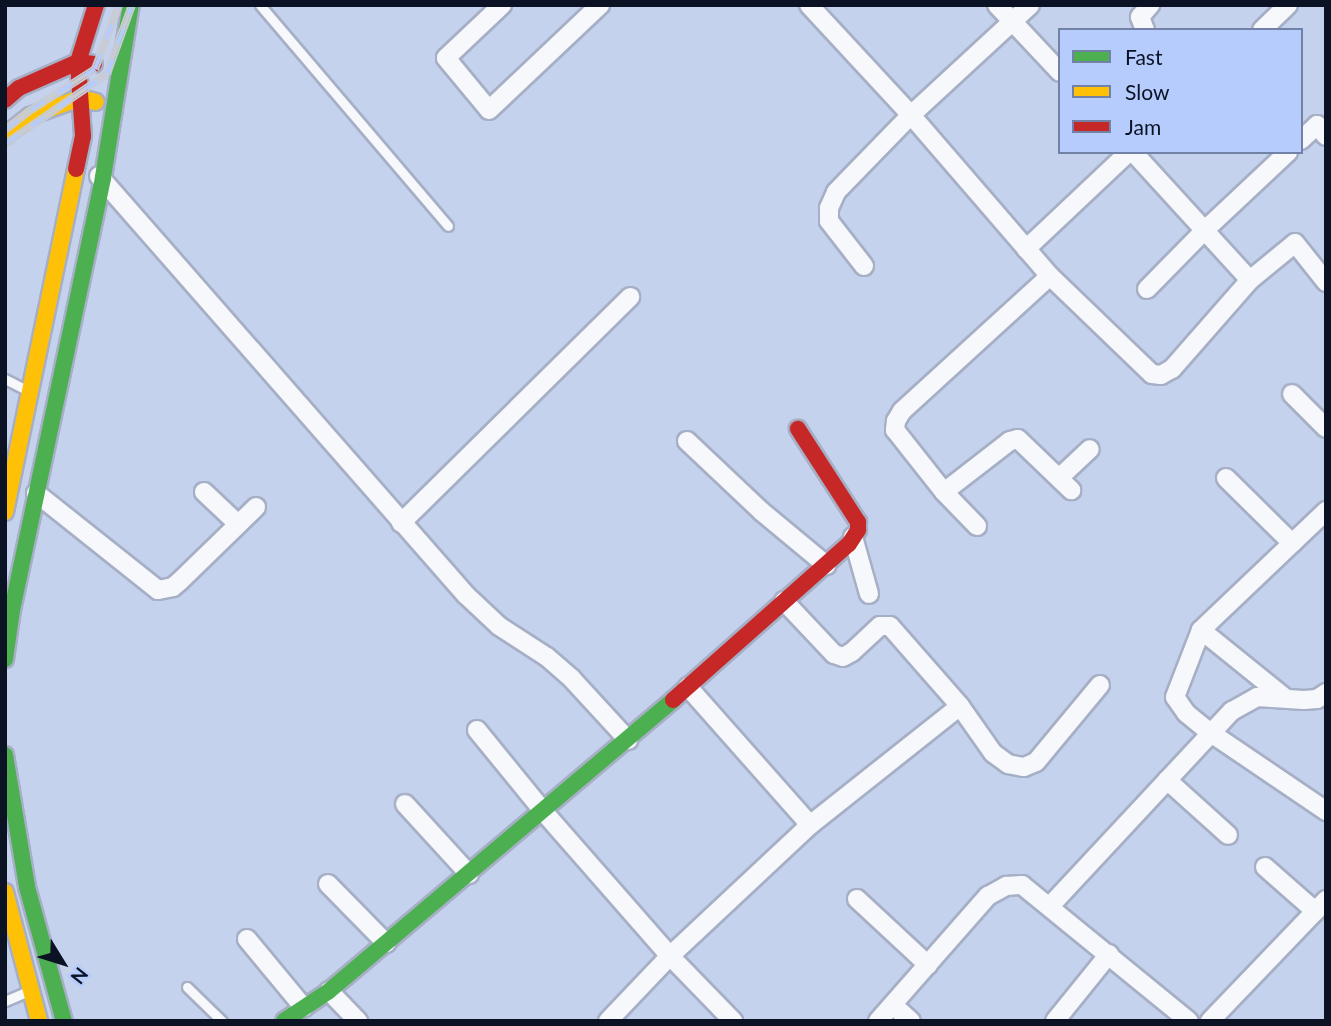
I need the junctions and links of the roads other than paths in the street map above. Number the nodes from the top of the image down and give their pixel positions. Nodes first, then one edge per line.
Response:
1 (96, 5) edge
2 (131, 5) edge
3 (260, 5) edge
4 (502, 5) edge
5 (600, 5) edge
6 (809, 5) edge
7 (997, 5) edge
8 (1030, 5) edge
9 (1150, 5) edge
10 (1288, 5) edge
11 (1014, 22) junction
12 (1144, 28) edge
13 (1264, 28) edge
14 (78, 62) junction
15 (119, 68) junction
16 (1058, 70) edge
17 (80, 99) junction
18 (5, 100) edge
19 (113, 106) junction
20 (40, 113) junction
21 (911, 116) junction
22 (5, 136) edge
23 (1326, 136) edge
24 (1303, 138) edge
25 (82, 142) junction
26 (1129, 154) edge
27 (1133, 154) edge
28 (1286, 154) edge
29 (76, 170) junction
30 (103, 177) junction
31 (448, 226) dead end
32 (1205, 230) junction
33 (1026, 249) junction
34 (864, 266) dead end
35 (1050, 276) junction
36 (1250, 280) junction
37 (1326, 282) edge
38 (1147, 289) dead end
39 (630, 297) dead end
40 (5, 379) edge
41 (30, 392) junction
42 (1292, 394) dead end
43 (1326, 428) edge
44 (798, 429) dead end
45 (687, 440) dead end
46 (1090, 449) dead end
47 (1226, 478) dead end
48 (204, 492) dead end
49 (944, 492) junction
50 (36, 493) junction
51 (256, 507) dead end
52 (1326, 511) edge
53 (5, 512) edge
54 (401, 523) junction
55 (238, 524) junction
56 (977, 526) dead end
57 (853, 537) junction
58 (1292, 543) junction
59 (826, 565) junction
60 (869, 594) dead end
61 (785, 601) junction
62 (1201, 630) junction
63 (5, 659) edge
64 (1100, 685) dead end
65 (688, 687) junction
66 (1326, 692) edge
67 (1284, 697) junction
68 (960, 706) junction
69 (477, 730) dead end
70 (1211, 733) junction
71 (628, 740) junction
72 (5, 755) edge
73 (1167, 780) junction
74 (405, 804) dead end
75 (543, 811) junction
76 (1326, 811) edge
77 (810, 825) junction
78 (1228, 835) dead end
79 (1265, 867) dead end
80 (469, 874) junction
81 (328, 884) dead end
82 (27, 887) junction
83 (857, 899) dead end
84 (6, 901) edge
85 (1051, 906) junction
86 (1320, 906) edge
87 (247, 939) dead end
88 (386, 943) junction
89 (1109, 954) junction
90 (670, 956) junction
91 (928, 965) junction
92 (187, 986) dead end
93 (30, 990) junction
94 (329, 991) junction
95 (5, 1001) edge
96 (893, 1005) junction
97 (304, 1008) junction
98 (39, 1021) edge
99 (64, 1021) edge
100 (222, 1021) edge
101 (284, 1021) edge
102 (358, 1021) edge
103 (608, 1021) edge
104 (733, 1021) edge
105 (878, 1021) edge
106 (911, 1021) edge
107 (1055, 1021) edge
108 (1189, 1021) edge
109 (1210, 1021) edge

1 - 14 main road
2 - 15 main road
3 - 31 lane
4 - 5 street
6 - 21 street
7 - 11 street
8 - 11 street
9 - 12 street
10 - 13 street
11 - 16 street
11 - 21 street
14 - 15 main road
14 - 17 main road
14 - 18 main road
15 - 19 main road
17 - 19 main road
17 - 20 main road
17 - 25 main road
19 - 30 main road
20 - 22 main road
20 - 25 main road
21 - 33 street
21 - 34 street
23 - 24 street
25 - 29 main road
26 - 33 street
27 - 32 street
28 - 32 street
29 - 30 street
29 - 41 main road
30 - 50 main road
30 - 54 street
32 - 36 street
32 - 38 street
33 - 35 street
35 - 36 street
35 - 49 street
36 - 37 street
39 - 54 street
40 - 41 lane
41 - 53 main road
42 - 43 street
44 - 57 main road
45 - 59 street
46 - 49 street
47 - 58 street
48 - 55 street
49 - 56 street
50 - 55 street
50 - 63 main road
51 - 55 street
52 - 58 street
54 - 71 street
57 - 59 main road
57 - 60 street
58 - 62 street
59 - 61 main road
61 - 65 main road
61 - 68 street
62 - 67 street
62 - 70 street
64 - 68 street
65 - 71 main road
65 - 77 street
66 - 67 street
67 - 70 street
68 - 77 street
69 - 75 street
70 - 73 street
70 - 76 street
71 - 75 main road
72 - 82 main road
73 - 78 street
73 - 85 street
74 - 80 street
75 - 80 main road
75 - 90 street
77 - 90 street
79 - 86 street
80 - 88 main road
81 - 88 street
82 - 84 street
82 - 99 main road
83 - 91 street
84 - 93 main road
85 - 89 street
85 - 91 street
86 - 109 street
87 - 97 street
88 - 94 main road
89 - 107 street
89 - 108 street
90 - 103 street
90 - 104 street
91 - 96 street
92 - 100 lane
93 - 95 lane
93 - 98 main road
94 - 97 main road
94 - 102 street
96 - 105 street
96 - 106 street
97 - 101 main road

